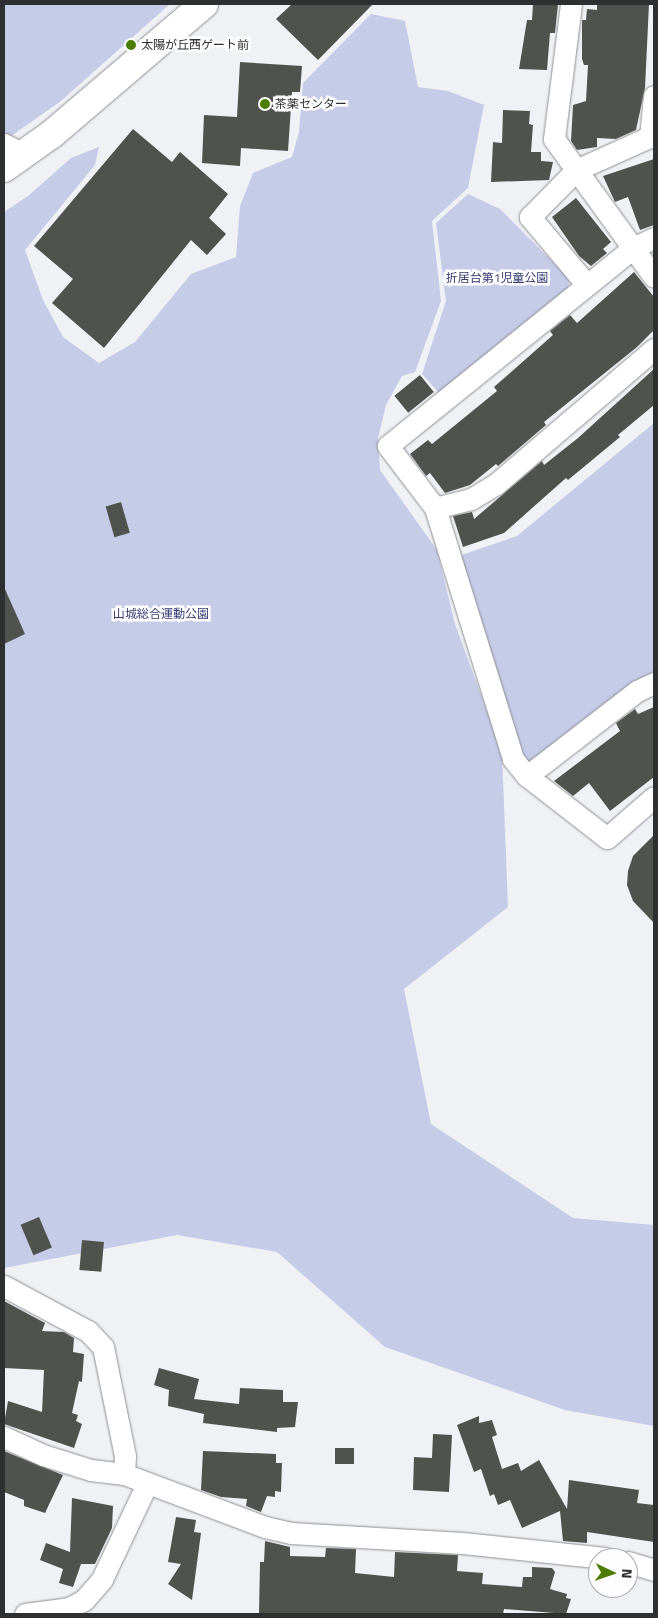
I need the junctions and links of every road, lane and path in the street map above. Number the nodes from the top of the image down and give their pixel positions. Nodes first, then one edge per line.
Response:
1 (204, 4) edge
2 (571, 4) edge
3 (654, 96) edge
4 (652, 136) edge
5 (11, 155) edge
6 (576, 170) junction
7 (654, 238) edge
8 (633, 248) junction
9 (654, 277) edge
10 (587, 285) junction
11 (654, 349) edge
12 (435, 508) junction
13 (654, 683) edge
14 (528, 776) junction
15 (654, 797) edge
16 (4, 1286) edge
17 (4, 1437) edge
18 (124, 1474) junction
19 (147, 1484) junction
20 (588, 1556) edge
21 (638, 1565) edge
22 (654, 1570) edge
23 (25, 1614) edge

1 - 5 street
2 - 6 street
3 - 4 street
4 - 6 street
6 - 8 street
6 - 10 street
7 - 8 street
8 - 9 street
8 - 10 street
10 - 12 street
11 - 12 street
12 - 14 street
13 - 14 street
14 - 15 street
16 - 18 street
17 - 18 street
18 - 19 street
19 - 20 street
19 - 23 street
21 - 22 street

